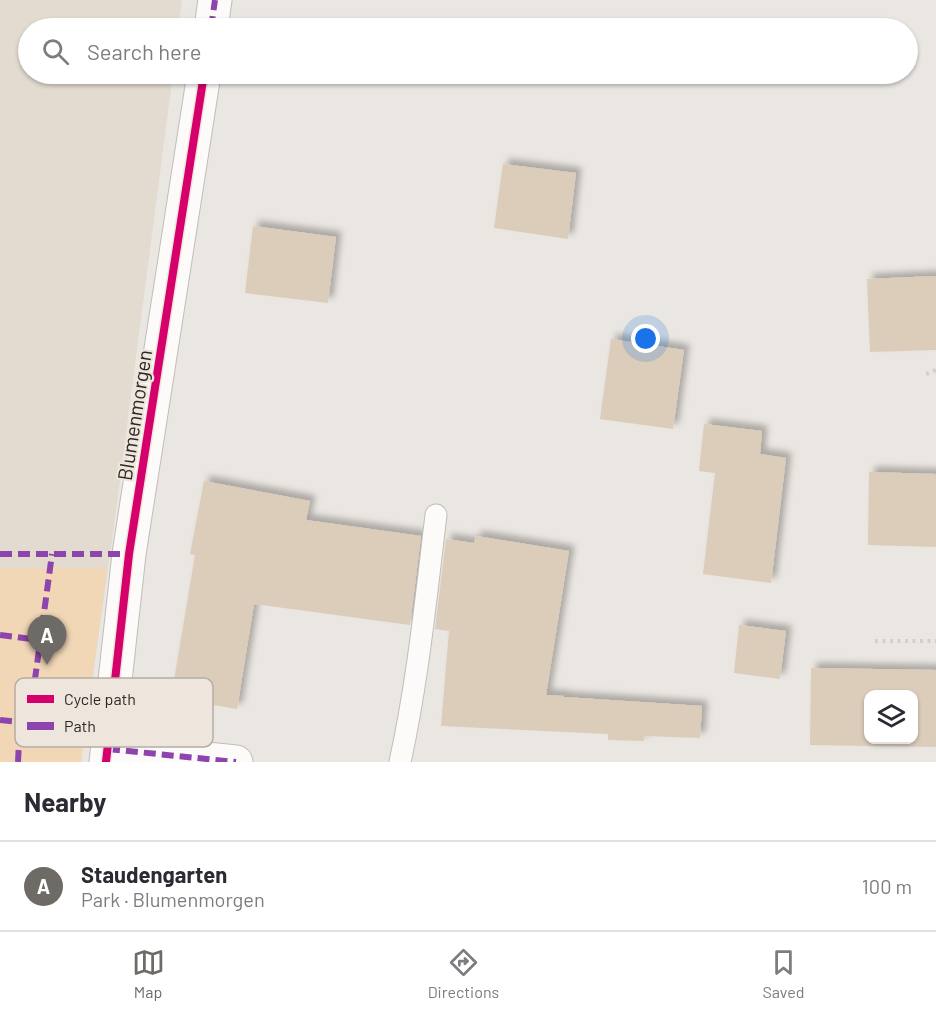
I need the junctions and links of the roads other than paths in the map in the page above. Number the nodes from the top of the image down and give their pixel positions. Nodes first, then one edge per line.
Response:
1 (215, 0) edge
2 (212, 18) edge
3 (202, 84) edge
4 (436, 514) dead end
5 (115, 678) edge
6 (107, 756) edge
7 (236, 762) edge
8 (400, 762) edge

1 - 2 street
3 - 5 street, Blumenmorgen
4 - 8 lane
6 - 7 street, Blumenmorgen

